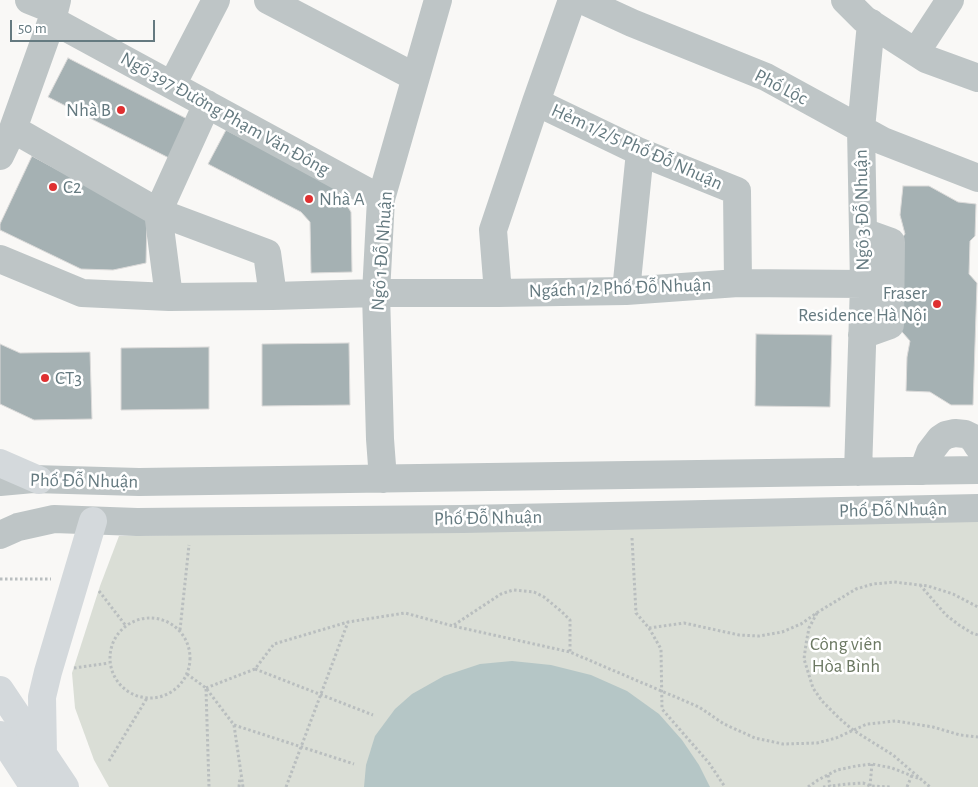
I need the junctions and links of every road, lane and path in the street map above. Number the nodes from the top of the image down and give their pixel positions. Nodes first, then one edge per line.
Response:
1 (216, 0) edge
2 (268, 0) edge
3 (438, 0) edge
4 (572, 0) edge
5 (582, 0) edge
6 (846, 0) edge
7 (950, 0) edge
8 (48, 7) edge
9 (871, 22) junction
10 (916, 52) junction
11 (415, 78) junction
12 (978, 78) edge
13 (172, 85) junction
14 (536, 102) junction
15 (207, 104) junction
16 (13, 128) junction
17 (861, 129) junction
18 (640, 152) junction
19 (0, 156) edge
20 (978, 178) edge
21 (381, 199) junction
22 (158, 212) junction
23 (863, 232) junction
24 (0, 259) edge
25 (738, 283) junction
26 (864, 284) junction
27 (626, 291) junction
28 (376, 293) junction
29 (498, 293) junction
30 (273, 296) junction
31 (168, 297) junction
32 (862, 335) junction
33 (978, 446) edge
34 (0, 463) edge
35 (978, 470) edge
36 (923, 471) junction
37 (858, 472) junction
38 (383, 479) junction
39 (39, 480) junction
40 (0, 482) edge
41 (978, 508) edge
42 (631, 516) junction
43 (93, 521) junction
44 (192, 522) junction
45 (0, 535) edge
46 (51, 579) dead end
47 (0, 580) edge
48 (920, 585) junction
49 (99, 591) dead end
50 (978, 607) edge
51 (818, 612) junction
52 (348, 622) junction
53 (126, 626) junction
54 (453, 626) junction
55 (649, 628) junction
56 (180, 631) junction
57 (978, 635) edge
58 (570, 652) junction
59 (110, 663) junction
60 (255, 669) junction
61 (48, 672) junction
62 (187, 674) junction
63 (206, 688) junction
64 (0, 690) edge
65 (661, 692) junction
66 (321, 695) junction
67 (147, 698) junction
68 (373, 715) dead end
69 (234, 725) junction
70 (854, 730) junction
71 (0, 735) edge
72 (978, 737) edge
73 (301, 747) junction
74 (43, 754) junction
75 (109, 761) dead end
76 (354, 764) dead end
77 (872, 764) junction
78 (828, 775) junction
79 (912, 775) junction
80 (923, 780) junction
81 (830, 786) edge
82 (870, 786) edge
83 (34, 787) edge
84 (65, 787) edge
85 (209, 787) edge
86 (241, 787) edge
87 (286, 787) edge
88 (725, 787) edge
89 (808, 787) edge
90 (823, 787) edge
91 (891, 787) edge
92 (907, 787) edge
93 (930, 787) edge

1 - 13 street
2 - 11 street
3 - 11 street, Ngõ 1 Đỗ Nhuận
4 - 14 street
5 - 17 street, Phố Lộc
6 - 9 street
7 - 10 street
8 - 13 street, Ngõ 397 Đường Phạm Văn Đồng
8 - 16 street
9 - 10 street
9 - 17 street, Ngõ 3 Đỗ Nhuận
10 - 12 street
11 - 21 street, Ngõ 1 Đỗ Nhuận
13 - 15 street, Ngõ 397 Đường Phạm Văn Đồng
14 - 18 street, Hẻm 1/2/5 Phố Đỗ Nhuận
14 - 29 street
15 - 21 street, Ngõ 397 Đường Phạm Văn Đồng
15 - 22 street
16 - 19 street
16 - 22 street
17 - 20 street, Phố Lộc
17 - 23 street, Ngõ 3 Đỗ Nhuận
18 - 25 street, Hẻm 1/2/5 Phố Đỗ Nhuận
18 - 27 street
21 - 28 street, Ngõ 1 Đỗ Nhuận
22 - 30 street
22 - 31 street
23 - 26 street, Ngõ 3 Đỗ Nhuận
23 - 32 street
24 - 31 street, Ngách 1/2 Phố Đỗ Nhuận
25 - 26 street, Ngách 1/2 Phố Đỗ Nhuận
25 - 27 street, Ngách 1/2 Phố Đỗ Nhuận
26 - 32 street, Ngõ 3 Đỗ Nhuận
27 - 29 street, Ngách 1/2 Phố Đỗ Nhuận
28 - 29 street, Ngách 1/2 Phố Đỗ Nhuận
28 - 30 street, Ngách 1/2 Phố Đỗ Nhuận
28 - 38 street, Ngõ 1 Đỗ Nhuận
30 - 31 street, Ngách 1/2 Phố Đỗ Nhuận
32 - 37 street, Ngõ 3 Đỗ Nhuận
33 - 36 street
34 - 39 main road
35 - 36 street, Phố Đỗ Nhuận
36 - 37 street, Phố Đỗ Nhuận
37 - 38 street, Phố Đỗ Nhuận
38 - 39 street, Phố Đỗ Nhuận
39 - 40 street, Phố Đỗ Nhuận
41 - 42 street, Phố Đỗ Nhuận
42 - 44 street, Phố Đỗ Nhuận
42 - 55 path
43 - 44 street, Phố Đỗ Nhuận
43 - 45 street, Phố Đỗ Nhuận
43 - 61 main road
44 - 56 path
46 - 47 path
48 - 50 path
48 - 51 path
48 - 57 path
49 - 53 path
51 - 55 path
51 - 70 path
52 - 54 path
52 - 60 path
52 - 66 path
53 - 56 path
53 - 59 path
54 - 58 path
54 - 58 path
55 - 65 path
56 - 62 path
58 - 65 path
59 - 61 path
59 - 67 path
60 - 63 path
60 - 66 path
61 - 74 main road
62 - 63 path
62 - 67 path
63 - 69 path
63 - 85 path
64 - 74 main road
65 - 70 path
65 - 88 path
66 - 68 path
66 - 73 path
67 - 75 path
69 - 73 path
69 - 86 path
70 - 72 path
70 - 80 path
71 - 83 main road
73 - 76 path
73 - 87 path
74 - 84 main road
77 - 78 path
77 - 79 path
77 - 82 path
78 - 81 path
78 - 89 path
79 - 80 path
79 - 92 path
80 - 93 path
81 - 82 path
81 - 90 path
82 - 91 path

